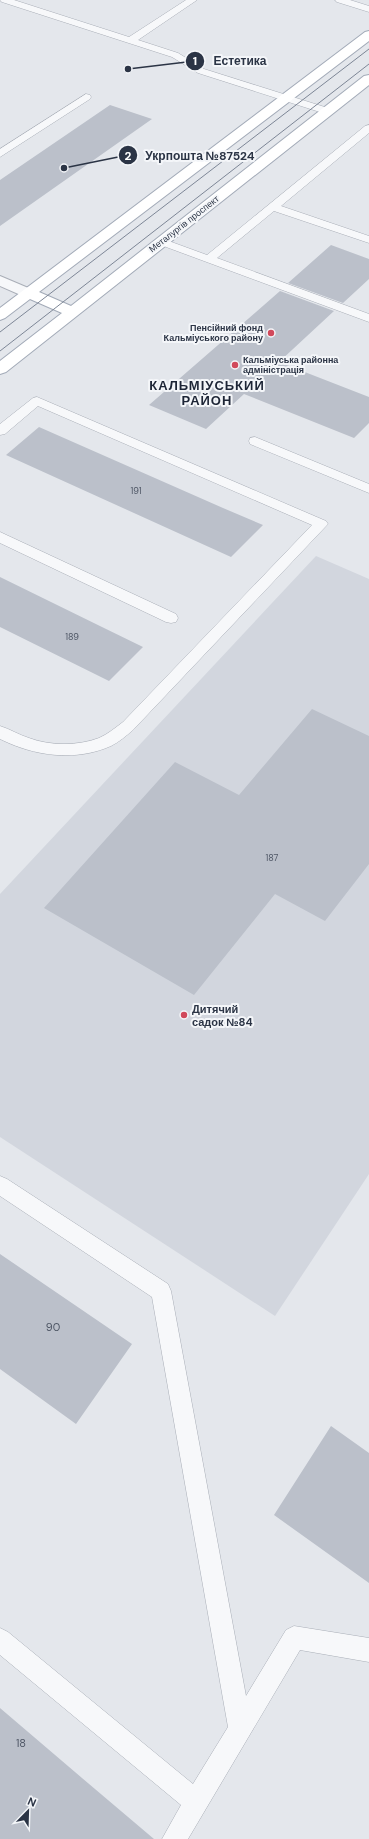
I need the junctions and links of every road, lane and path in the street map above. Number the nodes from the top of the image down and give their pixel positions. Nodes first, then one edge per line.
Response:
1 (5, 0) edge
2 (192, 0) edge
3 (340, 0) edge
4 (369, 8) edge
5 (369, 35) edge
6 (130, 41) junction
7 (369, 79) edge
8 (86, 97) dead end
9 (285, 98) junction
10 (327, 111) junction
11 (369, 128) edge
12 (354, 140) junction
13 (369, 145) edge
14 (0, 154) edge
15 (273, 207) junction
16 (369, 240) edge
17 (162, 242) junction
18 (209, 259) junction
19 (0, 281) edge
20 (28, 293) junction
21 (73, 312) junction
22 (0, 315) edge
23 (369, 318) edge
24 (0, 369) edge
25 (0, 431) edge
26 (255, 441) dead end
27 (369, 489) edge
28 (0, 537) edge
29 (171, 618) dead end
30 (0, 732) edge
31 (0, 1185) edge
32 (0, 1640) edge
33 (369, 1650) edge
34 (240, 1729) junction
35 (196, 1802) junction
36 (174, 1839) edge

1 - 6 lane
2 - 6 lane
3 - 4 lane
5 - 9 main road
6 - 9 lane
7 - 10 main road, Металургів проспект
8 - 14 lane
9 - 10 lane
9 - 20 main road
10 - 17 main road, Металургів проспект
11 - 12 lane
12 - 13 lane
12 - 15 lane
15 - 16 lane
15 - 18 lane
17 - 18 lane
17 - 21 main road, Металургів проспект
18 - 23 lane
19 - 20 street
20 - 21 main road
20 - 22 main road
21 - 24 main road, Металургів проспект
25 - 30 lane
26 - 27 lane
28 - 29 lane
31 - 34 lane
32 - 35 lane
33 - 34 lane
34 - 35 lane
35 - 36 lane

